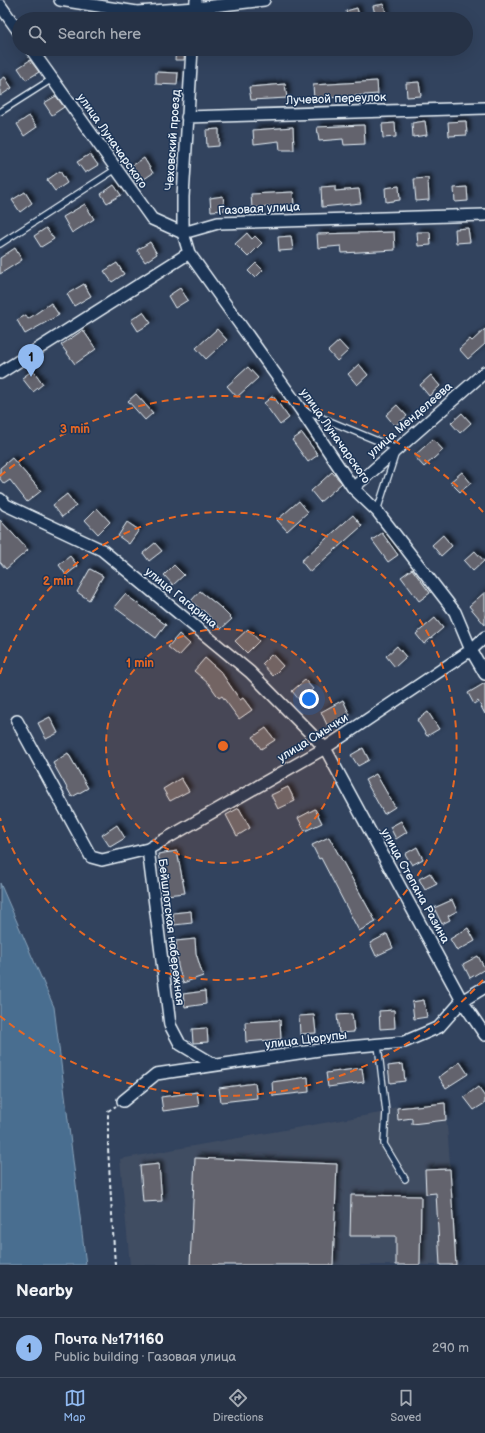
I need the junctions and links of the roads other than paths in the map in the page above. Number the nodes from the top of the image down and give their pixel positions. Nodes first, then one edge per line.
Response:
1 (60, 0) edge
2 (264, 0) edge
3 (76, 1) edge
4 (0, 5) edge
5 (195, 9) edge
6 (12, 22) edge
7 (36, 56) edge
8 (191, 56) edge
9 (52, 79) junction
10 (485, 108) edge
11 (0, 112) edge
12 (187, 117) junction
13 (116, 170) junction
14 (485, 215) edge
15 (184, 233) junction
16 (0, 244) edge
17 (189, 253) junction
18 (0, 372) edge
19 (485, 372) edge
20 (301, 410) junction
21 (397, 449) junction
22 (353, 488) junction
23 (0, 500) edge
24 (377, 511) junction
25 (485, 637) edge
26 (471, 650) junction
27 (485, 674) edge
28 (18, 721) dead end
29 (325, 748) junction
30 (148, 849) junction
31 (485, 987) edge
32 (462, 1001) junction
33 (485, 1035) edge
34 (378, 1045) junction
35 (215, 1065) junction
36 (123, 1101) road end
37 (405, 1179) dead end

1 - 3 street
2 - 5 street
3 - 5 street
4 - 6 street
7 - 9 street, улица Луначарского
8 - 12 street, Чеховский проезд
9 - 11 lane
9 - 13 street, улица Луначарского
10 - 12 street, Лучевой переулок
12 - 15 street, Чеховский проезд
13 - 15 street, улица Луначарского
13 - 16 lane
14 - 15 street, Газовая улица
15 - 17 street
17 - 18 street
17 - 20 street, улица Луначарского
19 - 21 street, улица Менделеева
20 - 21 lane
20 - 22 street, улица Луначарского
21 - 22 street, улица Менделеева
21 - 24 lane
22 - 24 street, улица Луначарского
23 - 29 street, улица Гагарина
24 - 26 street, улица Луначарского
25 - 26 street, улица Смычки
26 - 27 street, улица Луначарского
26 - 29 street, улица Смычки
28 - 30 street, Бейшлотская набережная
29 - 30 street, улица Смычки
29 - 32 street, улица Степана Разина
30 - 35 street, Бейшлотская набережная
31 - 32 street, улица Цюрупы
32 - 33 street, улица Степана Разина
32 - 34 street, улица Цюрупы
34 - 35 street, улица Цюрупы
34 - 37 lane
35 - 36 street, улица Цюрупы

